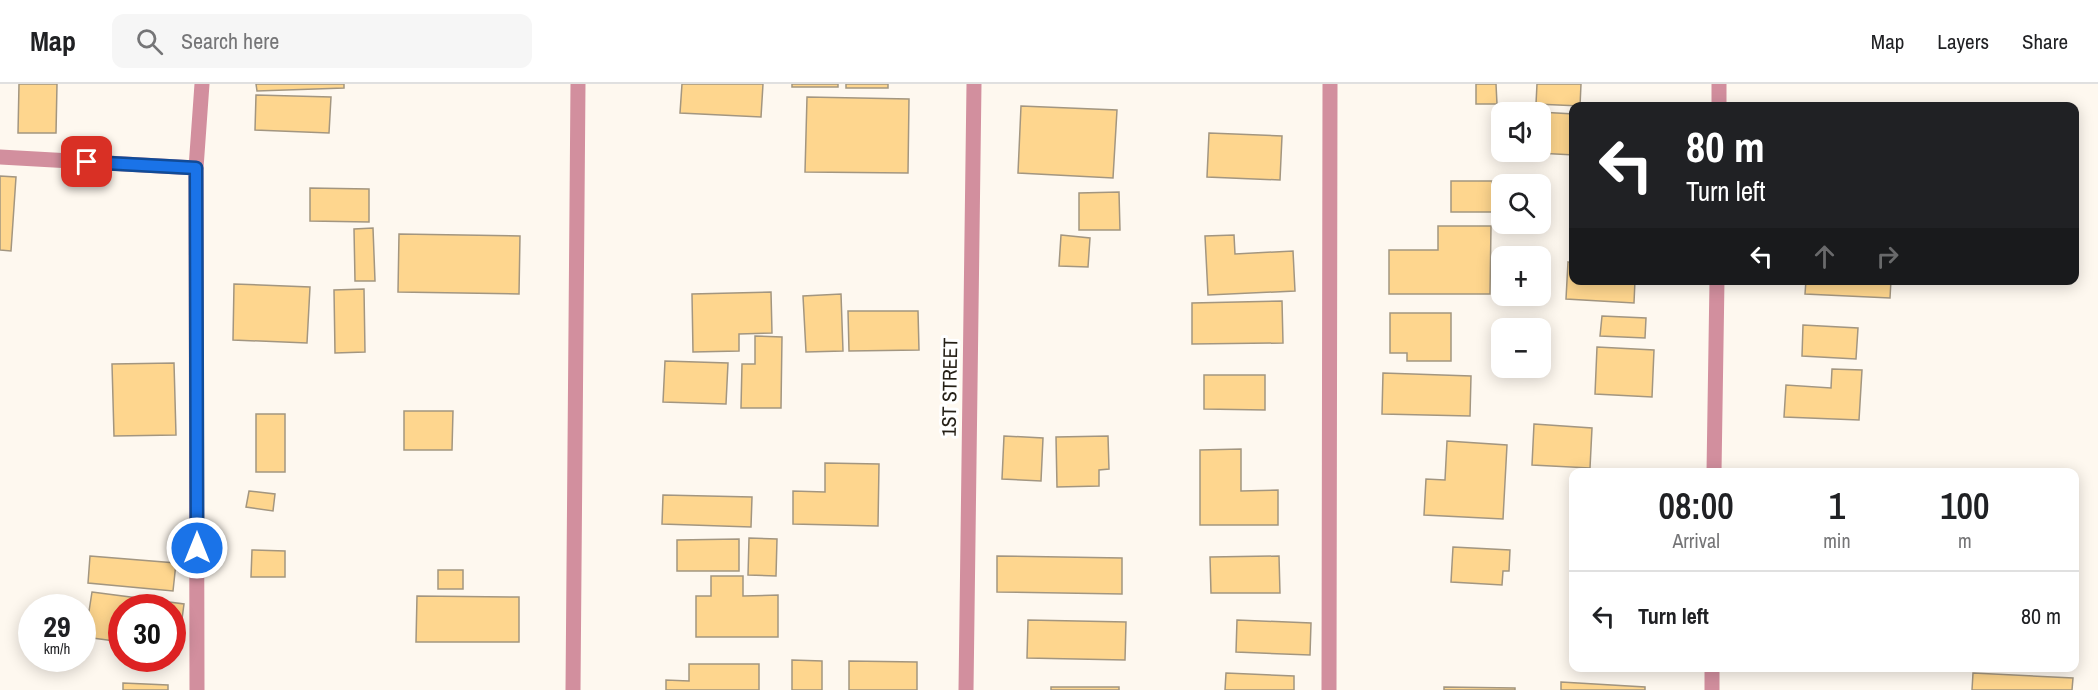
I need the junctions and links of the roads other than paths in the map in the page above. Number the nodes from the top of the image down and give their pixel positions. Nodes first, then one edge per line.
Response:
1 (202, 84) edge
2 (578, 84) edge
3 (974, 84) edge
4 (1330, 84) edge
5 (1719, 84) edge
6 (1719, 102) edge
7 (0, 157) edge
8 (196, 168) junction
9 (1717, 285) edge
10 (1714, 468) edge
11 (1712, 672) edge
12 (197, 690) edge
13 (573, 690) edge
14 (966, 690) edge
15 (1329, 690) edge
16 (1712, 690) edge

1 - 8 street
2 - 13 street
3 - 14 street, 1ST STREET
4 - 15 street
5 - 6 street
7 - 8 street
8 - 12 street
9 - 10 street
11 - 16 street

